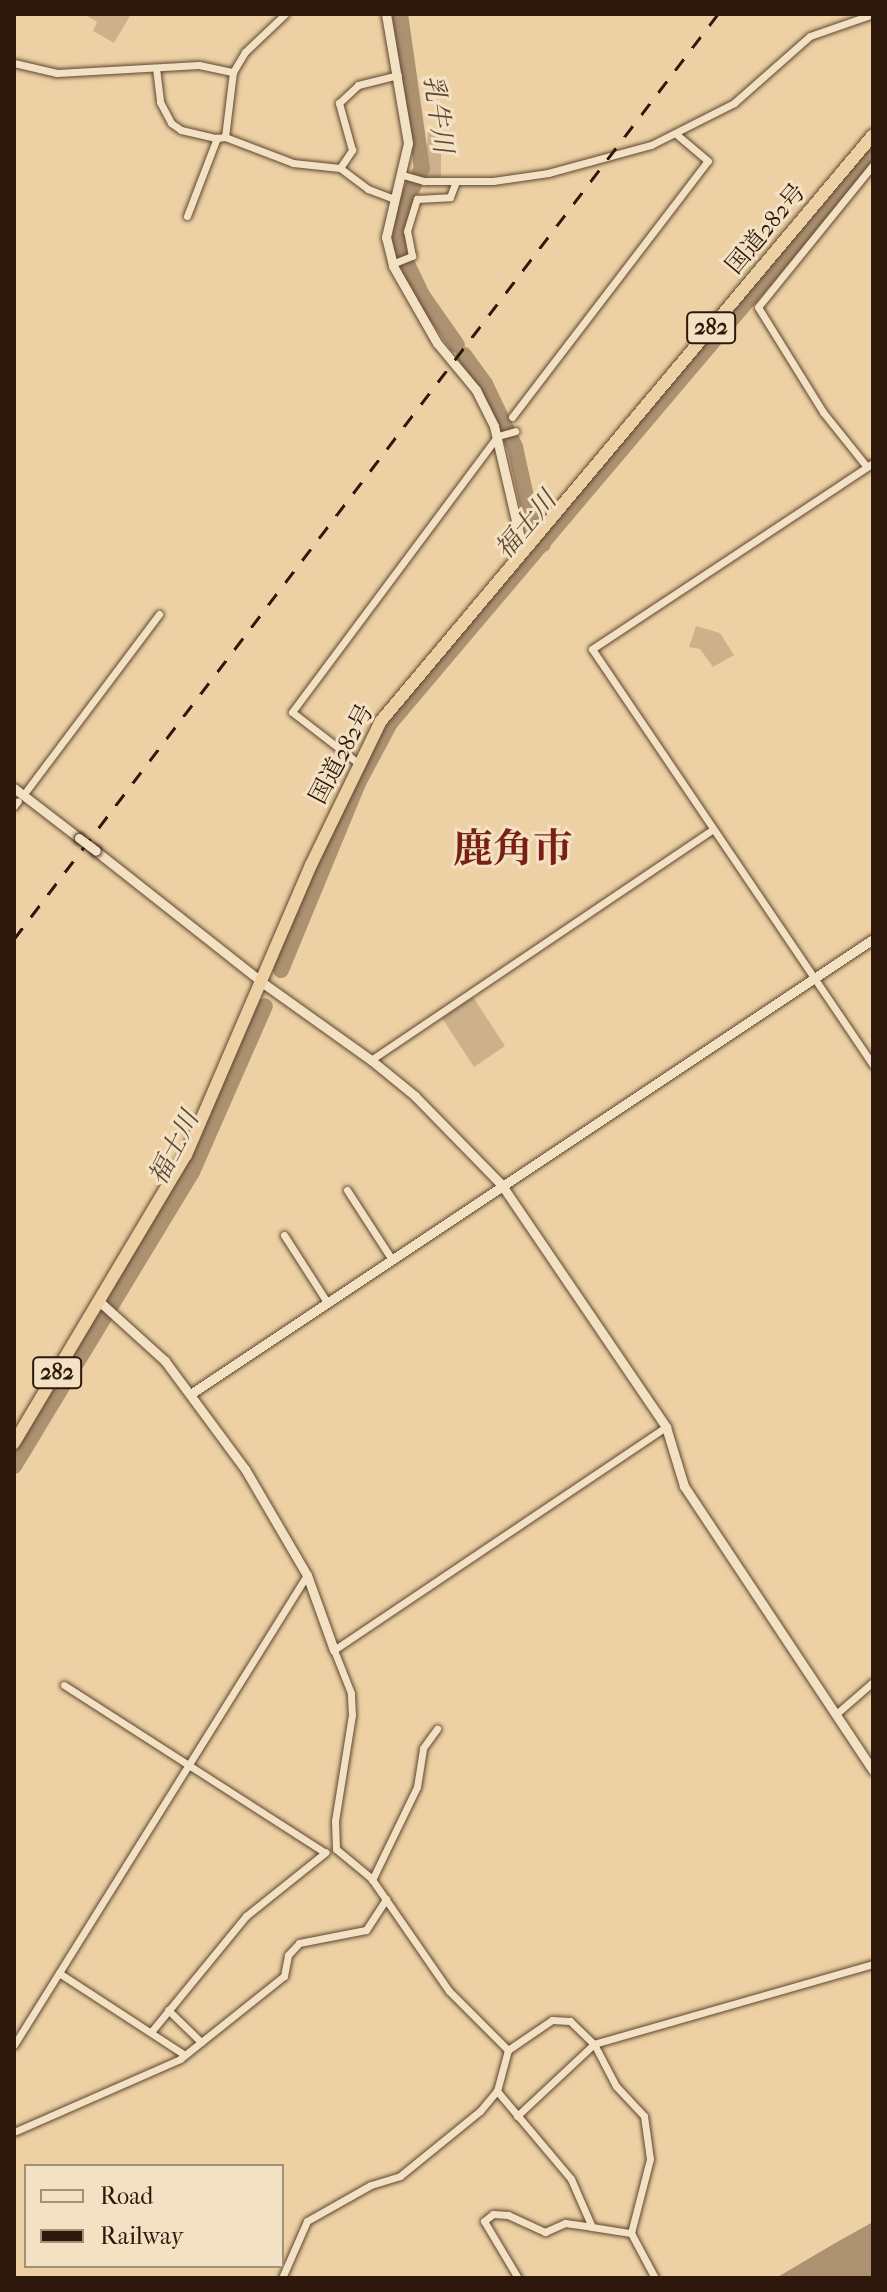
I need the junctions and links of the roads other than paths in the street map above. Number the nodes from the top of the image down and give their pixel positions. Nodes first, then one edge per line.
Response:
1 (285, 14) edge
2 (386, 14) edge
3 (873, 14) edge
4 (14, 63) edge
5 (156, 68) junction
6 (233, 72) junction
7 (398, 75) junction
8 (676, 134) junction
9 (873, 135) edge
10 (221, 137) junction
11 (873, 165) edge
12 (340, 168) junction
13 (403, 175) junction
14 (456, 181) junction
15 (394, 199) junction
16 (815, 206) junction
17 (187, 216) dead end
18 (830, 217) junction
19 (393, 264) junction
20 (512, 417) dead end
21 (515, 431) dead end
22 (500, 436) junction
23 (870, 465) edge
24 (526, 548) junction
25 (159, 614) dead end
26 (358, 763) junction
27 (14, 788) edge
28 (27, 790) dead end
29 (712, 830) junction
30 (873, 939) edge
31 (814, 977) junction
32 (263, 983) junction
33 (371, 1060) junction
34 (873, 1065) edge
35 (501, 1184) junction
36 (347, 1190) dead end
37 (284, 1235) dead end
38 (391, 1258) junction
39 (100, 1302) junction
40 (327, 1302) junction
41 (192, 1393) junction
42 (666, 1427) junction
43 (14, 1443) edge
44 (307, 1575) junction
45 (334, 1650) junction
46 (873, 1682) edge
47 (64, 1685) dead end
48 (836, 1714) junction
49 (437, 1729) dead end
50 (187, 1766) junction
51 (873, 1770) edge
52 (336, 1849) junction
53 (324, 1852) junction
54 (372, 1880) junction
55 (386, 1899) junction
56 (873, 1964) edge
57 (59, 1973) junction
58 (168, 2010) junction
59 (151, 2032) junction
60 (201, 2042) junction
61 (594, 2044) junction
62 (14, 2045) edge
63 (508, 2050) junction
64 (185, 2055) junction
65 (497, 2091) junction
66 (517, 2116) junction
67 (14, 2132) edge
68 (592, 2227) junction
69 (631, 2233) junction
70 (282, 2278) edge
71 (518, 2278) edge
72 (655, 2278) edge

1 - 6 street
2 - 7 street
3 - 8 street
4 - 5 street
5 - 6 street
5 - 10 street
6 - 10 street
7 - 12 street
7 - 13 street
8 - 14 street
8 - 20 street
9 - 16 highway, 国道282号 / 282
10 - 12 street
10 - 17 street
11 - 18 street
12 - 15 street
13 - 14 street
13 - 15 street
14 - 19 street
15 - 19 street
16 - 18 street
16 - 24 highway, 国道282号 / 282
18 - 23 street
19 - 22 street
21 - 22 street
22 - 24 street
22 - 26 street
23 - 29 street
24 - 26 highway, 国道282号 / 282
25 - 28 street
26 - 32 highway, 国道282号 / 282
27 - 32 street, bridge
29 - 31 street
29 - 33 street
30 - 31 street
31 - 34 street
31 - 35 street
32 - 33 street
32 - 39 highway, 国道282号 / 282
33 - 35 street
35 - 38 street
35 - 42 street
36 - 38 street
37 - 40 street
38 - 40 street
39 - 41 street
39 - 43 highway, 国道282号 / 282
40 - 41 street
41 - 44 street
42 - 45 street
42 - 48 street
44 - 45 street
44 - 50 street
45 - 52 street
46 - 48 street
47 - 50 street
48 - 51 street
49 - 54 street
50 - 53 street
50 - 57 street
52 - 53 street
52 - 54 street
53 - 58 street
54 - 55 street
55 - 60 street
55 - 63 street
56 - 61 street
57 - 59 street
57 - 62 street
58 - 59 street
58 - 60 street
59 - 64 street
60 - 64 street
61 - 63 street
61 - 66 street
61 - 69 street
63 - 65 street
64 - 67 street
65 - 66 street
65 - 70 street
66 - 68 street
68 - 69 street
68 - 71 street
69 - 72 street

